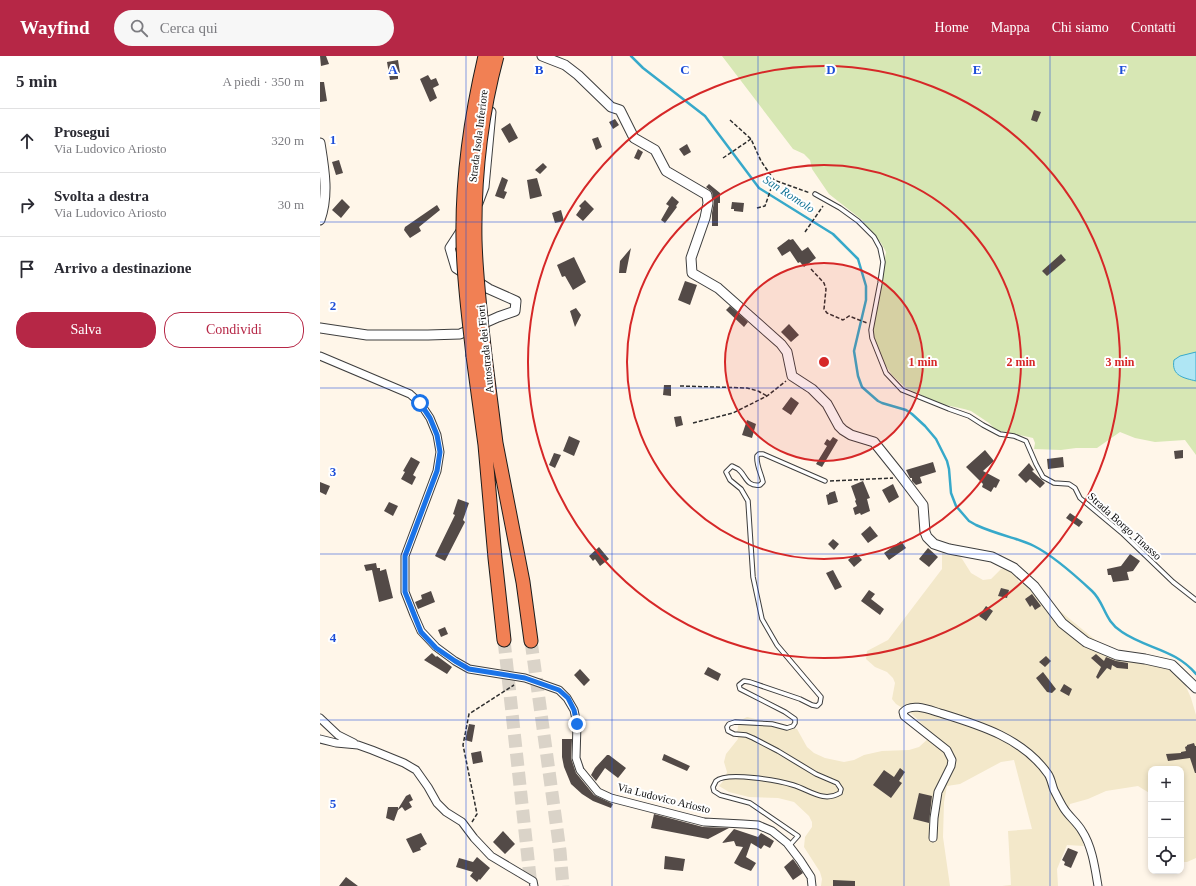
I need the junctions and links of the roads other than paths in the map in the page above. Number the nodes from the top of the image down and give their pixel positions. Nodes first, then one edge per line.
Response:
1 (485, 56) edge
2 (497, 56) edge
3 (504, 56) edge
4 (542, 56) edge
5 (320, 143) edge
6 (815, 194) road end
7 (320, 220) edge
8 (320, 328) edge
9 (320, 356) edge
10 (479, 356) junction
11 (825, 481) road end
12 (1196, 600) edge
13 (504, 640) tunnel mouth
14 (531, 641) tunnel mouth
15 (1196, 688) edge
16 (320, 718) edge
17 (320, 739) edge
18 (358, 745) junction
19 (933, 838) dead end
20 (789, 846) junction
21 (534, 886) edge
22 (812, 886) edge
23 (1098, 886) edge

1 - 10 highway, Autostrada dei Fiori, bridge
2 - 10 highway, Autostrada dei Fiori, bridge
3 - 8 street, Strada Isola Inferiore
4 - 15 street
5 - 7 street
6 - 12 lane, Strada Borgo Tinasso
9 - 20 street, Via Ludovico Ariosto
10 - 13 highway, Autostrada dei Fiori
10 - 14 highway, Autostrada dei Fiori
11 - 20 lane
16 - 18 street
17 - 18 street
18 - 21 street
19 - 23 street
20 - 22 street, Via Ludovico Ariosto

